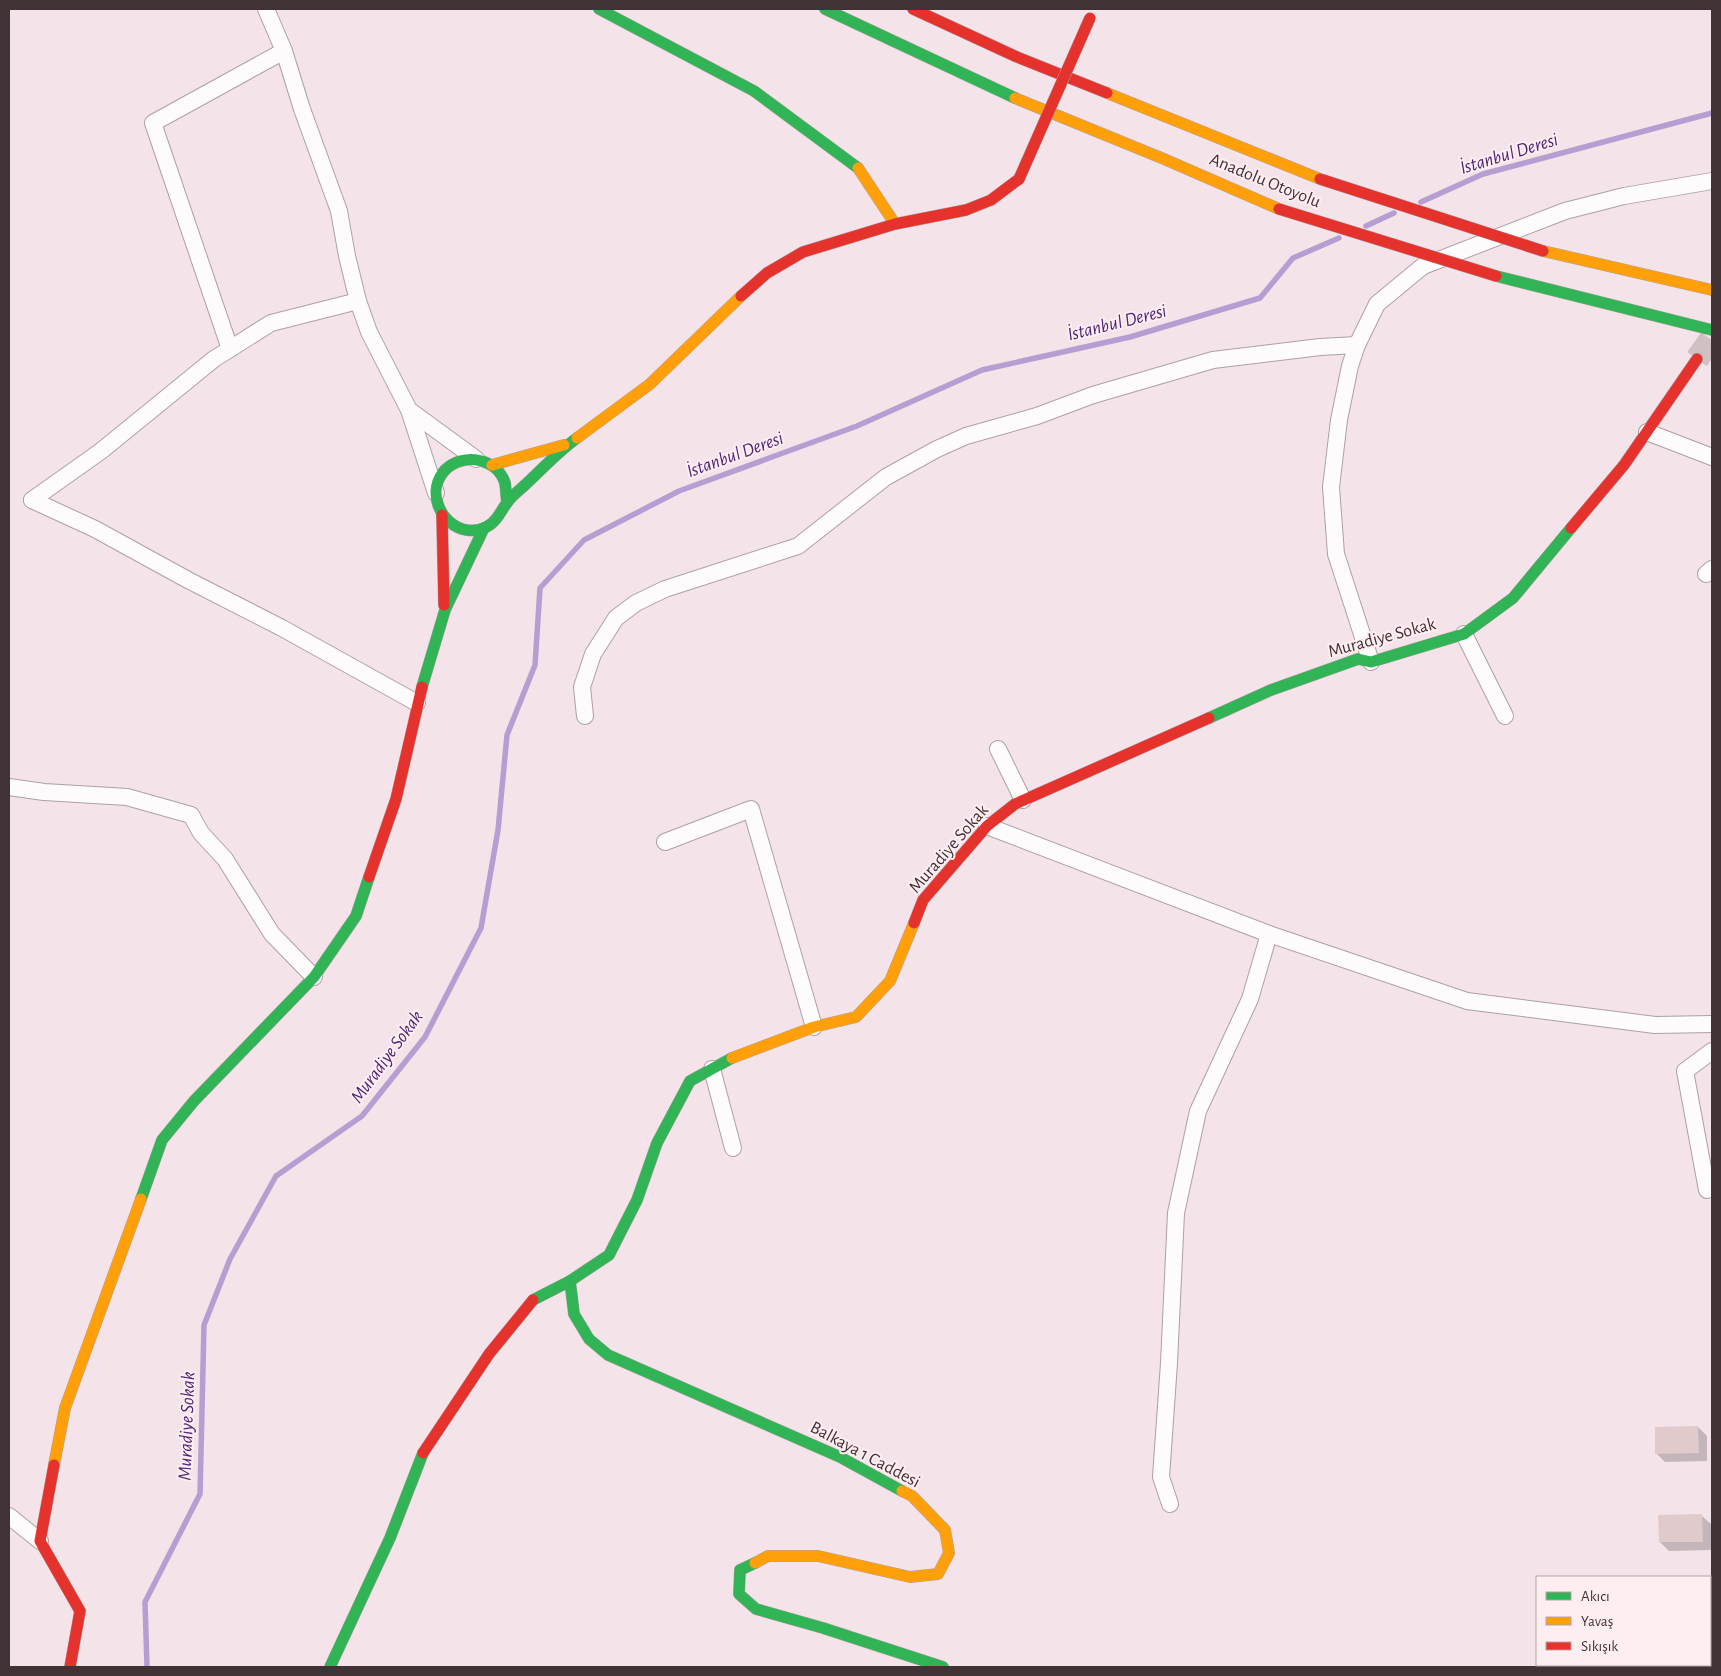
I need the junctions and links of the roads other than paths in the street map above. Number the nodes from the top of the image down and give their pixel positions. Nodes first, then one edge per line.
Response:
1 (266, 9) edge
2 (599, 9) edge
3 (825, 9) edge
4 (913, 9) edge
5 (1092, 13) edge
6 (284, 51) junction
7 (1712, 181) edge
8 (895, 224) junction
9 (1712, 290) edge
10 (358, 301) junction
11 (1712, 330) edge
12 (1357, 345) junction
13 (230, 348) junction
14 (1697, 359) tunnel mouth
15 (409, 410) junction
16 (1647, 432) junction
17 (569, 444) junction
18 (1712, 458) edge
19 (476, 459) junction
20 (492, 465) junction
21 (436, 493) junction
22 (507, 502) junction
23 (442, 515) junction
24 (484, 528) junction
25 (445, 610) junction
26 (1464, 634) junction
27 (1371, 662) junction
28 (417, 703) junction
29 (585, 716) dead end
30 (1505, 716) dead end
31 (998, 750) dead end
32 (9, 787) edge
33 (1023, 800) junction
34 (987, 826) junction
35 (665, 842) dead end
36 (1269, 934) junction
37 (314, 978) junction
38 (1712, 1024) edge
39 (814, 1027) junction
40 (1712, 1051) edge
41 (712, 1069) junction
42 (733, 1148) dead end
43 (1707, 1190) dead end
44 (570, 1281) junction
45 (1170, 1504) dead end
46 (9, 1516) edge
47 (40, 1541) junction
48 (70, 1667) edge
49 (330, 1667) edge
50 (943, 1667) edge

1 - 6 street
2 - 8 main road
3 - 11 main road, Anadolu Otoyolu, bridge
4 - 9 main road, Anadolu Otoyolu, bridge
5 - 8 main road, bridge
6 - 10 street
6 - 13 street
7 - 12 street
8 - 17 main road
10 - 13 street
10 - 15 street
12 - 27 street
12 - 29 street
13 - 28 street
14 - 16 main road, Muradiye Sokak
15 - 19 street
15 - 21 street
16 - 18 street
16 - 26 main road, Muradiye Sokak
17 - 20 main road
17 - 22 main road
19 - 20 main road
19 - 21 main road
20 - 22 main road
21 - 23 main road
22 - 24 main road
23 - 24 main road
23 - 25 main road
24 - 25 main road
25 - 28 main road
26 - 27 main road, Muradiye Sokak
26 - 30 street
27 - 33 main road, Muradiye Sokak
28 - 37 main road
31 - 33 street
32 - 37 street
33 - 34 main road, Muradiye Sokak
34 - 36 street
34 - 39 main road, Muradiye Sokak
35 - 39 street
36 - 38 street
36 - 45 street
37 - 47 main road
39 - 41 main road, Muradiye Sokak
40 - 43 street
41 - 42 street
41 - 44 main road, Muradiye Sokak
44 - 49 main road, Muradiye Sokak
44 - 50 main road, Balkaya 1 Caddesi
46 - 47 street
47 - 48 main road

